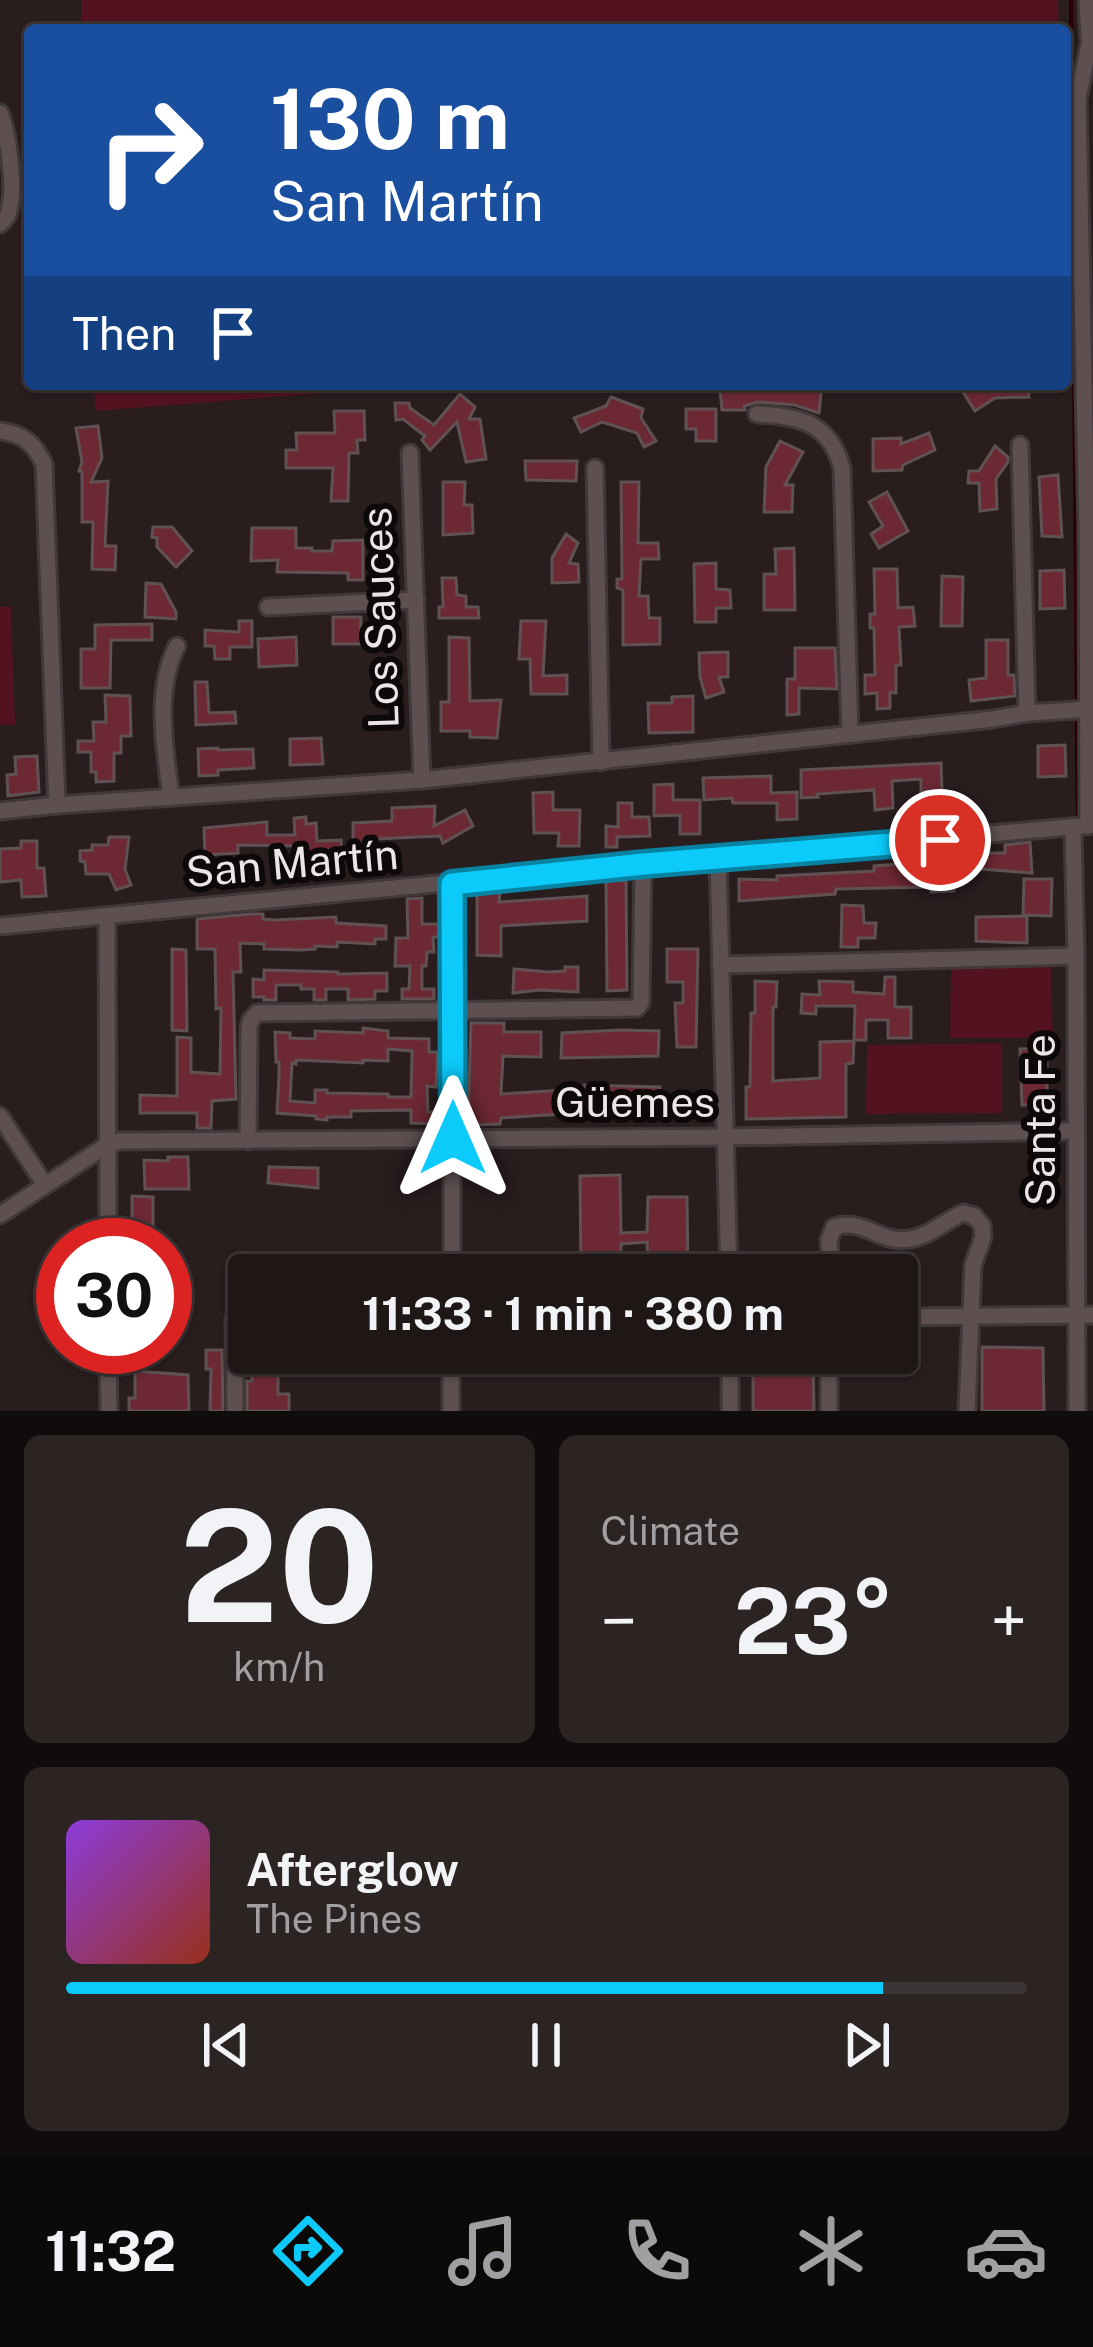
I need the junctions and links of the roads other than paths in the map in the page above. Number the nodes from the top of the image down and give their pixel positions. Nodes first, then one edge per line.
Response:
1 (1087, 0) edge
2 (1090, 57) edge
3 (0, 113) edge
4 (0, 224) edge
5 (758, 414) dead end
6 (0, 431) edge
7 (1020, 445) dead end
8 (410, 453) dead end
9 (595, 468) dead end
10 (1090, 565) edge
11 (416, 600) junction
12 (268, 607) dead end
13 (177, 646) dead end
14 (1089, 709) edge
15 (1027, 712) junction
16 (850, 734) junction
17 (601, 762) junction
18 (422, 780) junction
19 (171, 797) junction
20 (57, 805) junction
21 (0, 812) edge
22 (1085, 827) edge
23 (718, 858) junction
24 (644, 864) junction
25 (452, 884) junction
26 (107, 916) junction
27 (2, 928) edge
28 (1076, 956) junction
29 (720, 965) junction
30 (454, 1012) junction
31 (0, 1116) edge
32 (1076, 1131) junction
33 (727, 1137) junction
34 (453, 1138) junction
35 (248, 1141) junction
36 (107, 1145) junction
37 (44, 1185) junction
38 (0, 1216) edge
39 (107, 1218) edge
40 (452, 1254) edge
41 (729, 1254) edge
42 (830, 1254) edge
43 (1083, 1315) edge
44 (970, 1317) junction
45 (918, 1318) edge
46 (108, 1374) edge
47 (235, 1374) edge
48 (451, 1374) edge
49 (730, 1374) edge
50 (829, 1374) edge
51 (109, 1411) edge
52 (235, 1411) edge
53 (451, 1411) edge
54 (730, 1411) edge
55 (829, 1411) edge
56 (967, 1411) edge
57 (1077, 1411) edge

1 - 2 street, Santa Fe
2 - 10 street, Santa Fe
3 - 4 street
5 - 16 street
6 - 20 street
7 - 15 street
8 - 11 street, Los Sauces
9 - 17 street
10 - 14 street, Santa Fe
11 - 12 street
11 - 18 street, Los Sauces
13 - 19 street
14 - 15 street
14 - 22 street, Santa Fe
15 - 16 street
16 - 17 street
17 - 18 street
18 - 19 street
19 - 20 street
20 - 21 street
22 - 23 street, San Martín
22 - 28 street, Santa Fe
23 - 24 street, San Martín
23 - 29 street
24 - 25 street, San Martín
24 - 30 street
25 - 26 street, San Martín
25 - 30 street
26 - 27 street, San Martín
26 - 36 street
28 - 29 street
28 - 32 street, Santa Fe
29 - 33 street
30 - 34 street
30 - 35 street
31 - 37 street
32 - 33 street, Güemes
32 - 43 street, Santa Fe
33 - 34 street, Güemes
33 - 41 street
34 - 35 street, Güemes
34 - 40 street
35 - 36 street, Güemes
36 - 37 street, Güemes
36 - 39 street
37 - 38 street, Güemes
42 - 44 street
43 - 44 street
43 - 57 street, Santa Fe
44 - 45 street
44 - 56 street
46 - 51 street
47 - 52 street
48 - 53 street
49 - 54 street
50 - 55 street

